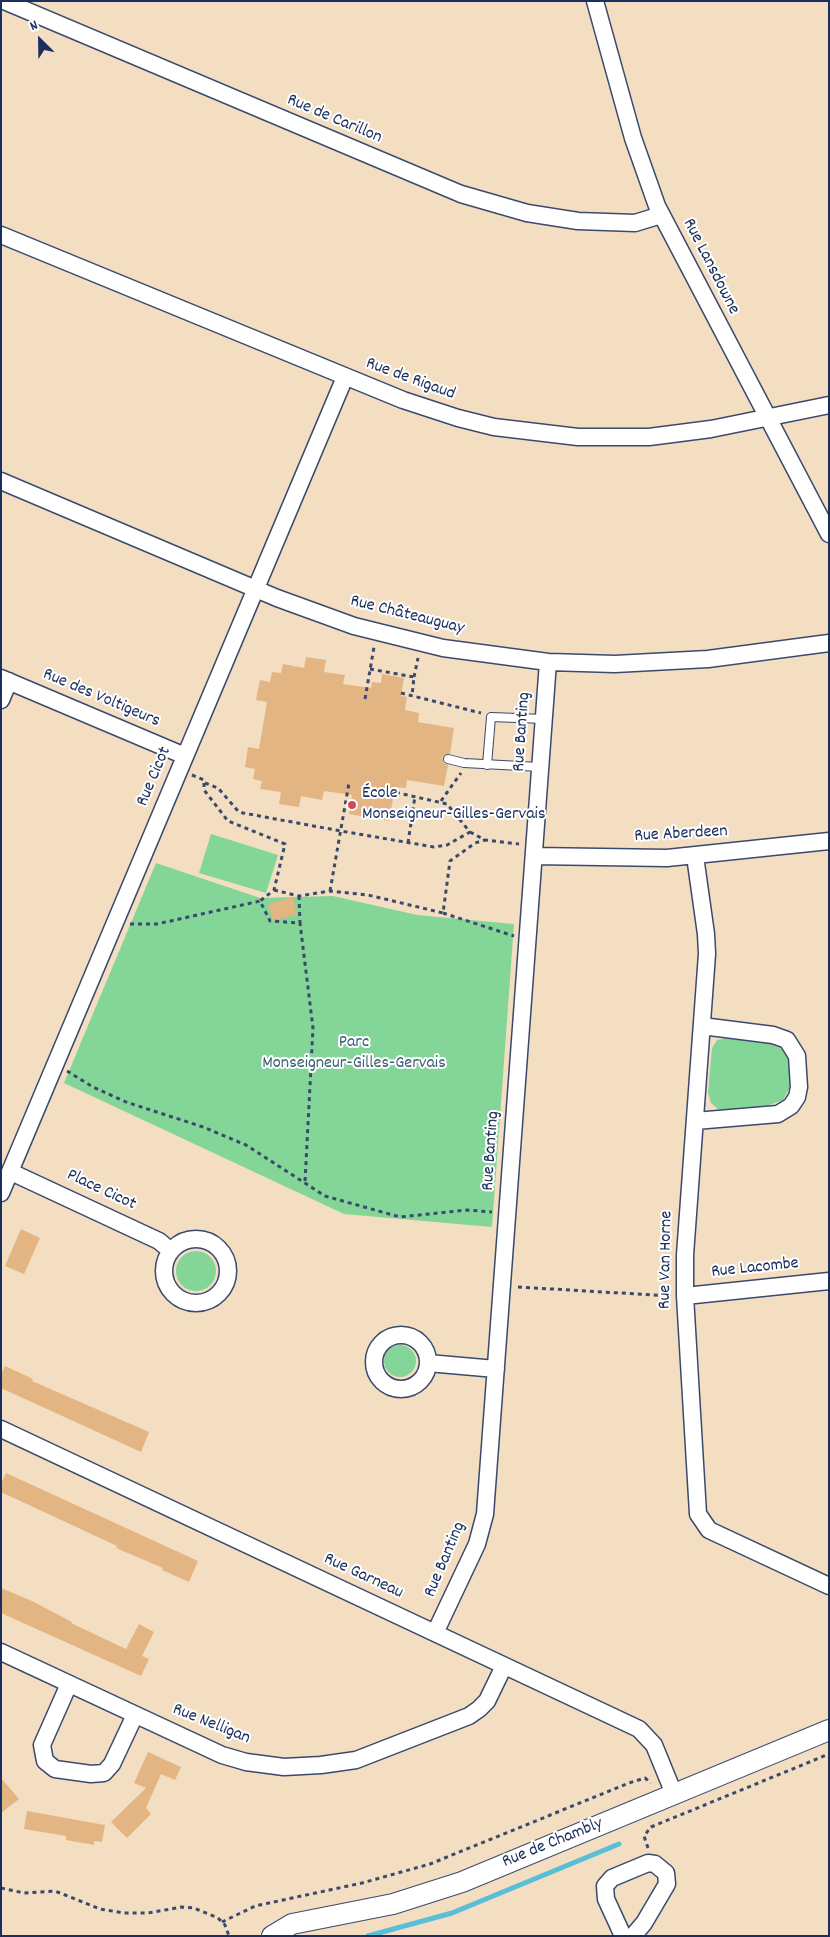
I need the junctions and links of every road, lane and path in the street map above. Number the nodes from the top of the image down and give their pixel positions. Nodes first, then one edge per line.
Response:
1 (4, 1) edge
2 (595, 1) edge
3 (661, 215) junction
4 (1, 235) edge
5 (345, 376) junction
6 (829, 405) edge
7 (767, 418) junction
8 (1, 481) edge
9 (829, 534) edge
10 (256, 589) junction
11 (829, 643) edge
12 (375, 644) dead end
13 (418, 655) dead end
14 (548, 662) junction
15 (370, 669) junction
16 (414, 677) junction
17 (5, 680) edge
18 (402, 693) dead end
19 (412, 696) junction
20 (365, 699) dead end
21 (1, 700) edge
22 (490, 716) junction
23 (544, 719) junction
24 (185, 756) junction
25 (448, 759) dead end
26 (464, 762) junction
27 (487, 765) junction
28 (540, 767) junction
29 (192, 775) dead end
30 (349, 783) dead end
31 (205, 784) junction
32 (394, 792) dead end
33 (415, 796) junction
34 (441, 801) junction
35 (341, 831) junction
36 (470, 832) junction
37 (485, 840) junction
38 (829, 841) edge
39 (408, 843) junction
40 (522, 844) dead end
41 (534, 856) junction
42 (696, 856) junction
43 (274, 890) junction
44 (330, 892) junction
45 (299, 896) junction
46 (260, 901) junction
47 (444, 913) junction
48 (300, 923) junction
49 (129, 924) dead end
50 (515, 936) dead end
51 (702, 1026) junction
52 (67, 1071) dead end
53 (695, 1121) junction
54 (11, 1172) junction
55 (305, 1183) junction
56 (1, 1193) edge
57 (494, 1212) dead end
58 (171, 1251) dead end
59 (829, 1281) edge
60 (514, 1287) dead end
61 (678, 1296) junction
62 (428, 1363) dead end
63 (496, 1369) junction
64 (1, 1429) edge
65 (829, 1586) edge
66 (435, 1633) junction
67 (1, 1652) edge
68 (504, 1666) junction
69 (69, 1684) junction
70 (135, 1715) junction
71 (829, 1730) edge
72 (829, 1754) edge
73 (651, 1783) dead end
74 (674, 1794) junction
75 (648, 1849) dead end
76 (1, 1888) edge
77 (222, 1922) junction
78 (229, 1936) edge
79 (272, 1936) edge
80 (623, 1936) edge
81 (633, 1936) edge

1 - 3 street, Rue de Carillon
2 - 3 street, Rue Lansdowne
3 - 7 street, Rue Lansdowne
4 - 5 street, Rue de Rigaud
5 - 7 street, Rue de Rigaud
5 - 10 street, Rue Cicot
6 - 7 street, Rue de Rigaud
7 - 9 street, Rue Lansdowne
8 - 10 street, Rue Châteauguay
10 - 14 street, Rue Châteauguay
10 - 24 street, Rue Cicot
11 - 14 street, Rue Châteauguay
12 - 15 path
13 - 16 path
14 - 23 street, Rue Banting
15 - 16 path
15 - 20 path
16 - 19 path
17 - 21 street
17 - 24 street, Rue des Voltigeurs
18 - 19 path
19 - 22 path
22 - 23 lane
22 - 27 lane
23 - 28 street, Rue Banting
24 - 54 street, Rue Cicot
25 - 26 lane
26 - 27 lane
26 - 34 path
27 - 28 lane
28 - 41 street, Rue Banting
29 - 31 path
30 - 35 path
31 - 35 path
31 - 43 path
32 - 33 path
33 - 34 path
33 - 39 path
34 - 36 path
35 - 39 path
35 - 44 path
36 - 37 path
36 - 39 path
37 - 40 path
37 - 47 path
38 - 42 street, Rue Aberdeen
41 - 42 street, Rue Aberdeen
41 - 63 street, Rue Banting
42 - 51 street, Rue Van Horne
43 - 45 path
43 - 46 path
44 - 45 path
44 - 47 path
45 - 48 path
46 - 48 path
46 - 49 path
47 - 50 path
48 - 55 path
51 - 53 street, Rue Van Horne
51 - 53 street
52 - 55 path
53 - 61 street, Rue Van Horne
54 - 56 street, Rue Cicot
54 - 58 street, Place Cicot
55 - 57 path
59 - 61 street, Rue Lacombe
60 - 61 path
61 - 65 street, Rue Van Horne
62 - 63 street
63 - 66 street, Rue Banting
64 - 66 street, Rue Garneau
66 - 68 street, Rue Garneau
67 - 69 street, Rue Nelligan
68 - 70 street, Rue Nelligan
68 - 74 street, Rue Garneau
69 - 70 street, Rue Nelligan
69 - 70 street
71 - 74 street, Rue de Chambly
72 - 75 path
73 - 77 path, Rue de Chambly
74 - 79 street, Rue de Chambly
76 - 77 path
77 - 78 path
80 - 81 street

